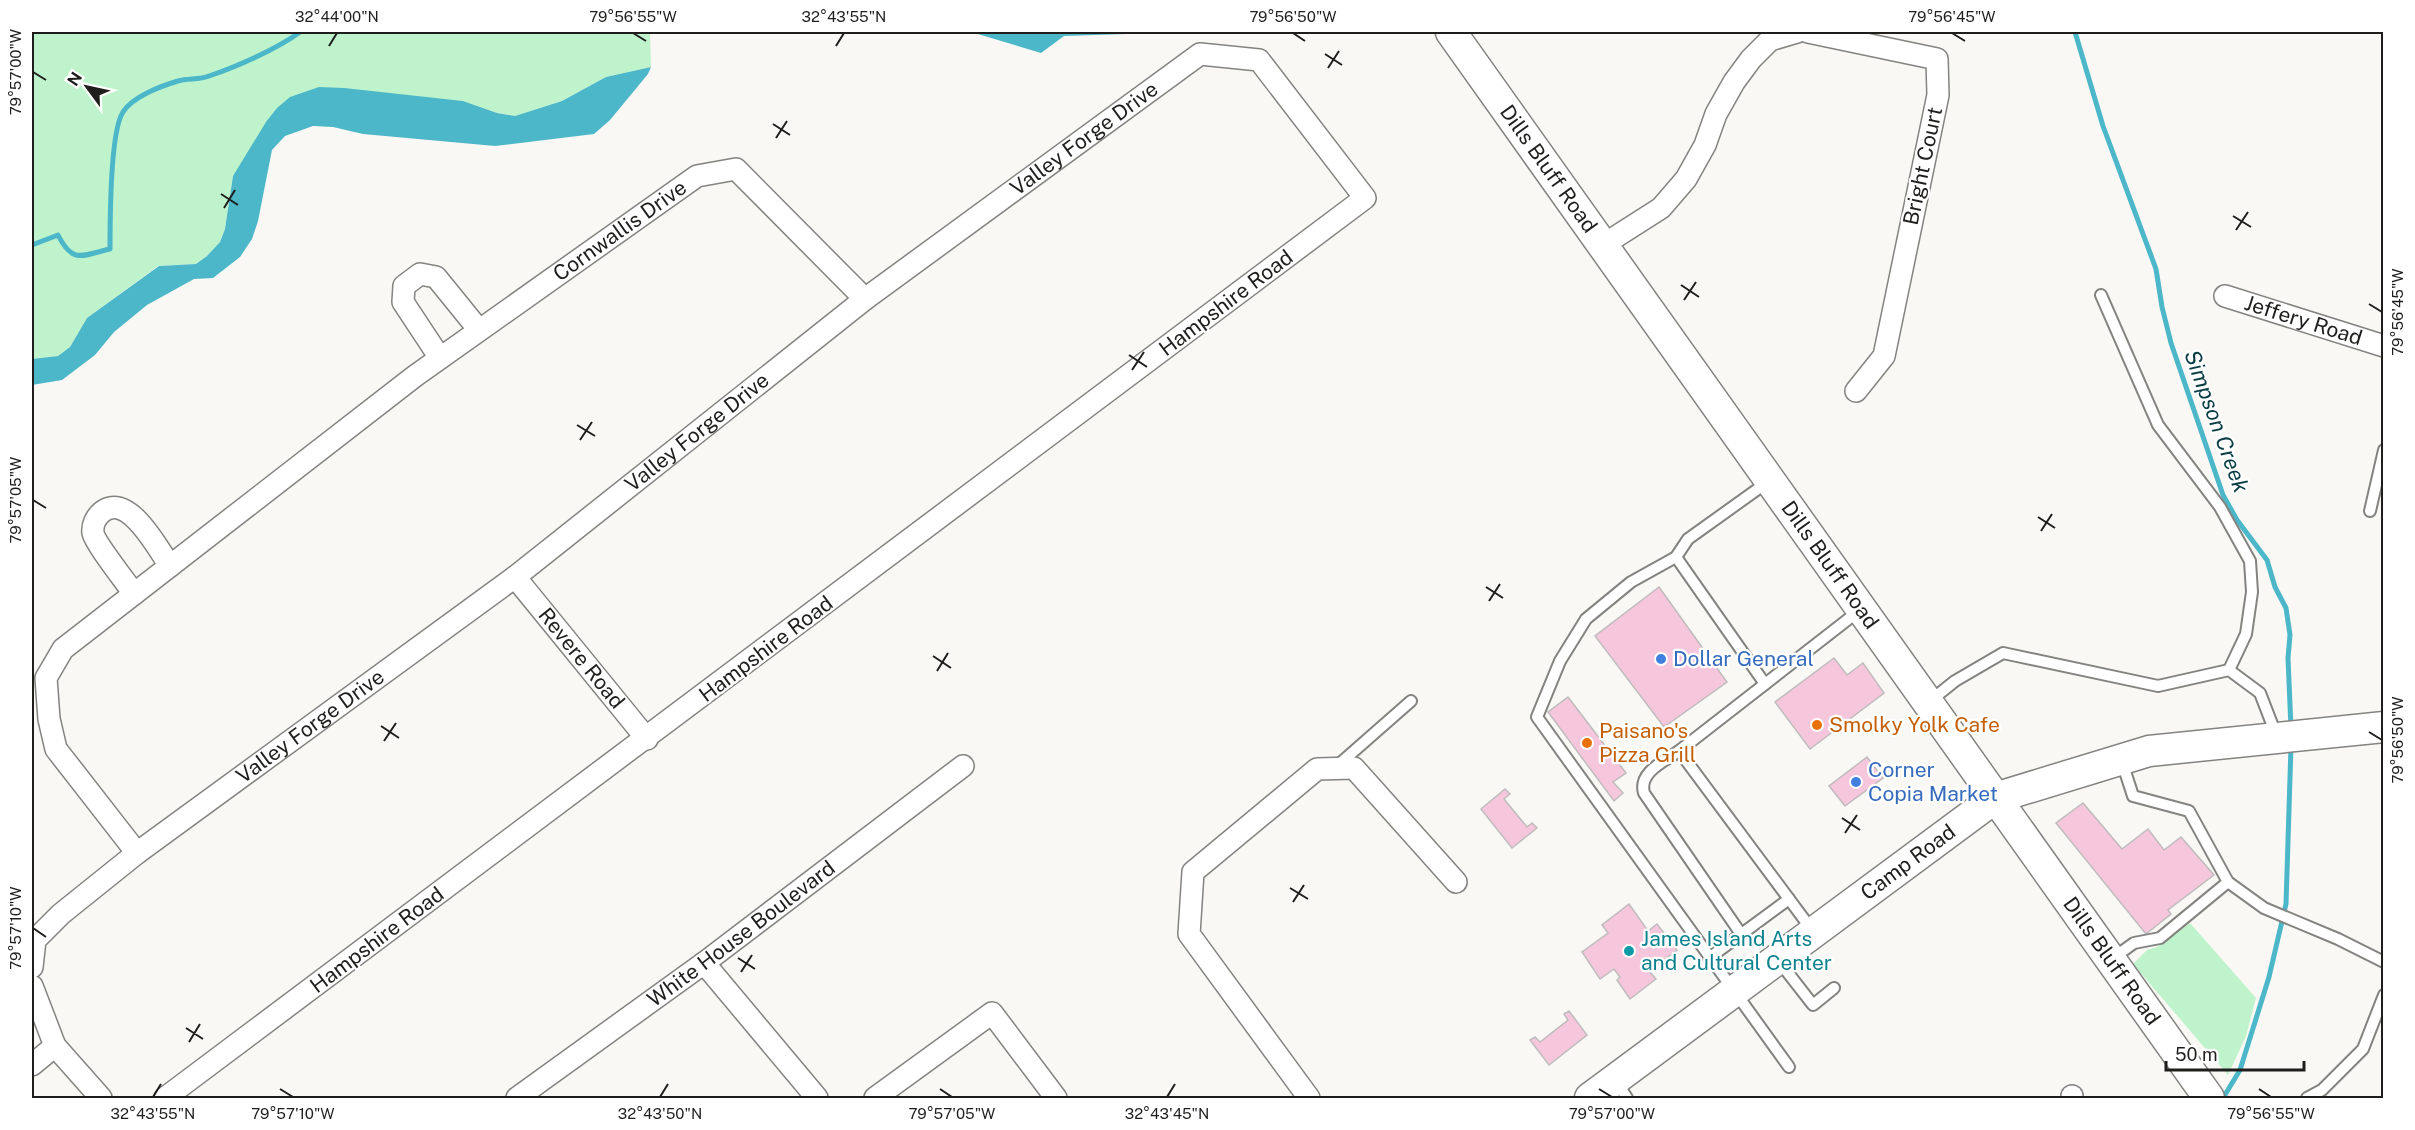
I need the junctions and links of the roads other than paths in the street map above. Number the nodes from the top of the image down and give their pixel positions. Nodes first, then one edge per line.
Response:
1 (1451, 32) edge
2 (1797, 32) edge
3 (1808, 32) edge
4 (1365, 198) joint
5 (1603, 245) junction
6 (2100, 295) dead end
7 (2225, 296) dead end
8 (865, 298) junction
9 (479, 330) junction
10 (2384, 346) edge
11 (440, 358) junction
12 (1856, 392) dead end
13 (2384, 450) edge
14 (1769, 480) junction
15 (2370, 511) dead end
16 (1676, 557) junction
17 (170, 566) junction
18 (515, 577) junction
19 (134, 594) junction
20 (1861, 610) junction
21 (2229, 670) junction
22 (1765, 684) junction
23 (1412, 701) dead end
24 (1927, 704) junction
25 (2384, 727) edge
26 (2278, 738) junction
27 (647, 739) junction
28 (1679, 751) junction
29 (2122, 760) junction
30 (963, 766) dead end
31 (1334, 768) junction
32 (1995, 798) junction
33 (136, 853) junction
34 (1456, 882) dead end
35 (2228, 882) junction
36 (1789, 899) junction
37 (1814, 933) junction
38 (1741, 934) junction
39 (1709, 958) junction
40 (1777, 959) junction
41 (2110, 960) junction
42 (2384, 962) edge
43 (704, 963) junction
44 (32, 968) edge
45 (32, 986) edge
46 (1834, 988) dead end
47 (1734, 992) junction
48 (2384, 995) edge
49 (55, 1046) junction
50 (32, 1065) edge
51 (1789, 1067) dead end
52 (1621, 1089) edge
53 (101, 1098) edge
54 (165, 1098) edge
55 (517, 1098) edge
56 (817, 1098) edge
57 (875, 1098) edge
58 (1056, 1098) edge
59 (1308, 1098) edge
60 (1590, 1098) edge
61 (2209, 1098) edge
62 (2307, 1098) edge

1 - 5 street, Dills Bluff Road
2 - 5 street
3 - 12 street, Bright Court
4 - 8 street, Valley Forge Drive
4 - 27 street, Hampshire Road
5 - 14 street, Dills Bluff Road
6 - 21 lane
7 - 10 street, Jeffery Road
8 - 9 street, Cornwallis Drive
8 - 18 street, Valley Forge Drive
9 - 11 street, Cornwallis Drive
9 - 11 street
11 - 17 street, Cornwallis Drive
13 - 15 lane
14 - 16 lane
14 - 20 street, Dills Bluff Road
16 - 22 lane
16 - 39 lane
17 - 19 street, Cornwallis Drive
17 - 19 street
18 - 27 street, Revere Road
18 - 33 street, Valley Forge Drive
19 - 33 street, Cornwallis Drive
20 - 22 lane
20 - 24 street, Dills Bluff Road
21 - 24 lane
21 - 26 lane
22 - 28 lane
23 - 31 lane
24 - 32 street, Dills Bluff Road
25 - 26 street, Camp Road
26 - 29 street, Camp Road
27 - 54 street, Hampshire Road
28 - 36 lane
28 - 38 lane
29 - 32 street, Camp Road
29 - 35 lane
30 - 43 street, White House Boulevard
31 - 34 street
31 - 59 street
32 - 37 street, Camp Road
32 - 41 street, Dills Bluff Road
33 - 44 street, Valley Forge Drive
35 - 41 lane
35 - 42 lane
36 - 37 lane
36 - 38 lane
37 - 40 street, Camp Road
38 - 39 lane
39 - 47 lane
40 - 46 lane
40 - 47 street, Camp Road
41 - 61 street, Dills Bluff Road
43 - 55 street, White House Boulevard
43 - 56 street
45 - 49 street
47 - 51 lane
47 - 52 street, Camp Road
48 - 62 lane
49 - 50 street
49 - 53 street
52 - 60 street, Camp Road
57 - 58 street

